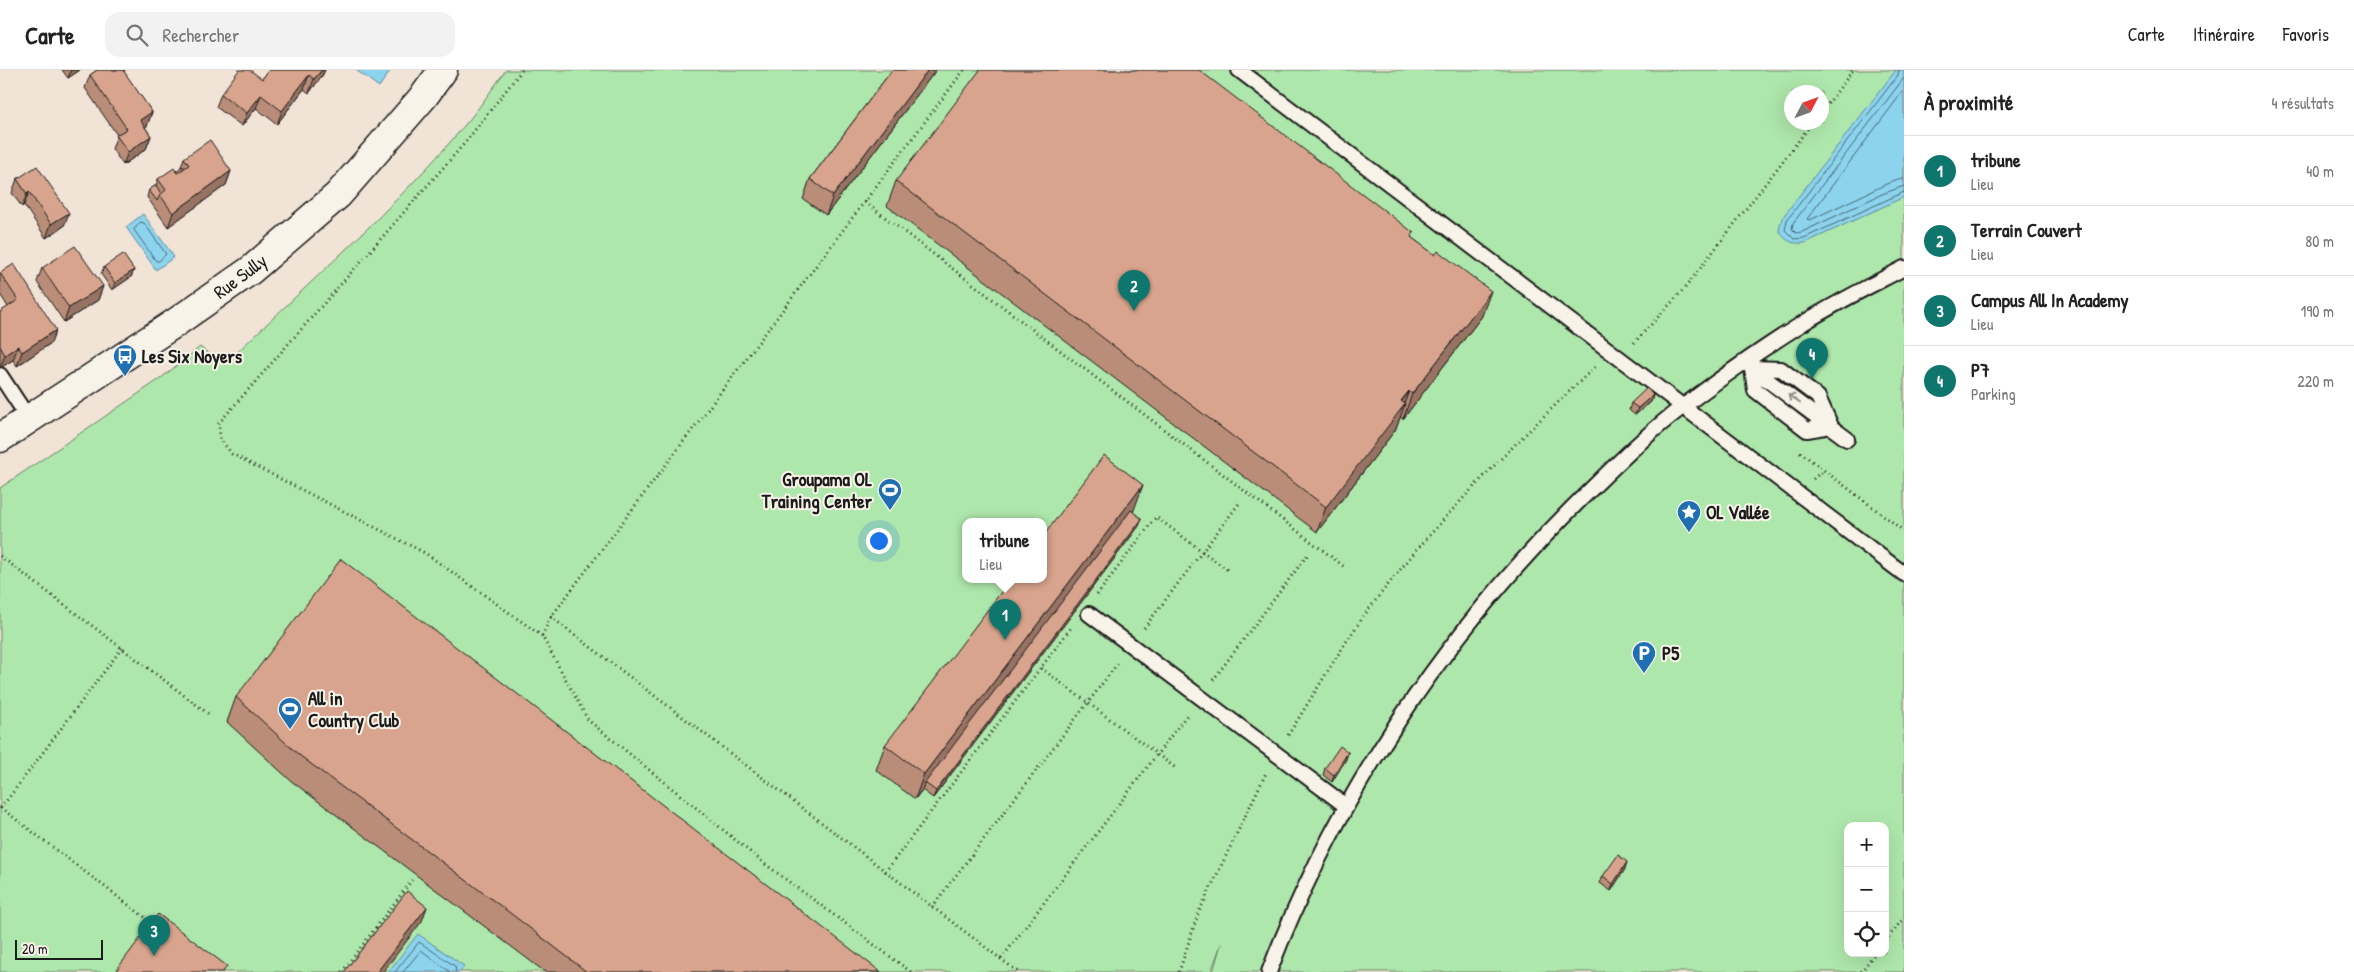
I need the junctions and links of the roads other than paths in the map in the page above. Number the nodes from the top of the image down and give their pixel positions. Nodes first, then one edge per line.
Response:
1 (443, 70) edge
2 (1239, 70) edge
3 (1904, 268) edge
4 (1748, 365) junction
5 (0, 375) edge
6 (1683, 406) junction
7 (29, 419) junction
8 (0, 438) edge
9 (1847, 439) dead end
10 (1904, 574) edge
11 (1089, 614) dead end
12 (1346, 806) junction
13 (1269, 972) edge

1 - 7 street, Rue Sully
2 - 6 lane
3 - 4 lane
4 - 6 lane
9 -> 4 lane
5 - 7 lane
6 - 10 lane
6 - 12 lane
7 - 8 street, Rue Sully
11 - 12 lane
12 - 13 lane

